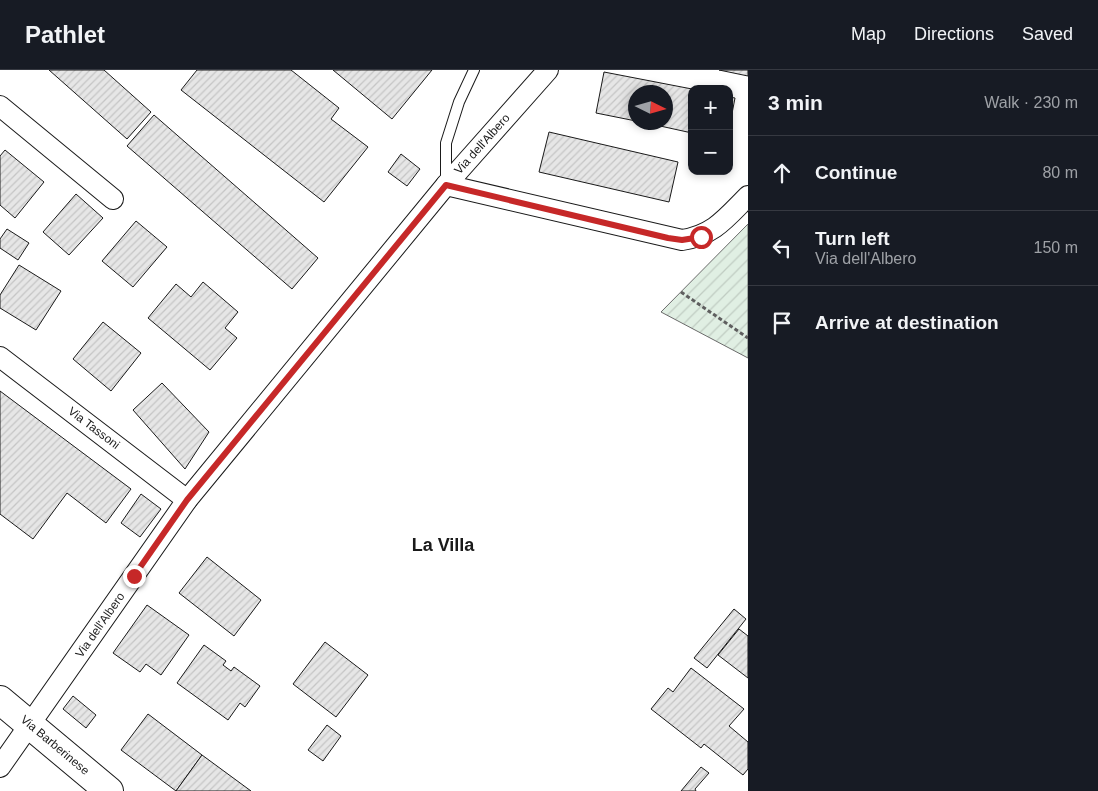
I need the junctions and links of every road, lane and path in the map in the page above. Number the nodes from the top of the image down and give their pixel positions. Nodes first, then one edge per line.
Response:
1 (474, 70) edge
2 (548, 70) edge
3 (0, 106) edge
4 (446, 185) junction
5 (748, 196) edge
6 (113, 199) dead end
7 (681, 292) dead end
8 (748, 338) edge
9 (0, 357) edge
10 (187, 500) junction
11 (0, 700) edge
12 (30, 724) junction
13 (0, 767) edge
14 (109, 791) edge

1 - 4 lane
2 - 4 street, Via dell'Albero
3 - 6 street
4 - 5 street
4 - 10 street, Via dell'Albero
7 - 8 path
9 - 10 street, Via Tassoni
10 - 12 street, Via dell'Albero
11 - 12 main road, Via Barberinese
12 - 13 street, Via dell'Albero
12 - 14 main road, Via Barberinese

